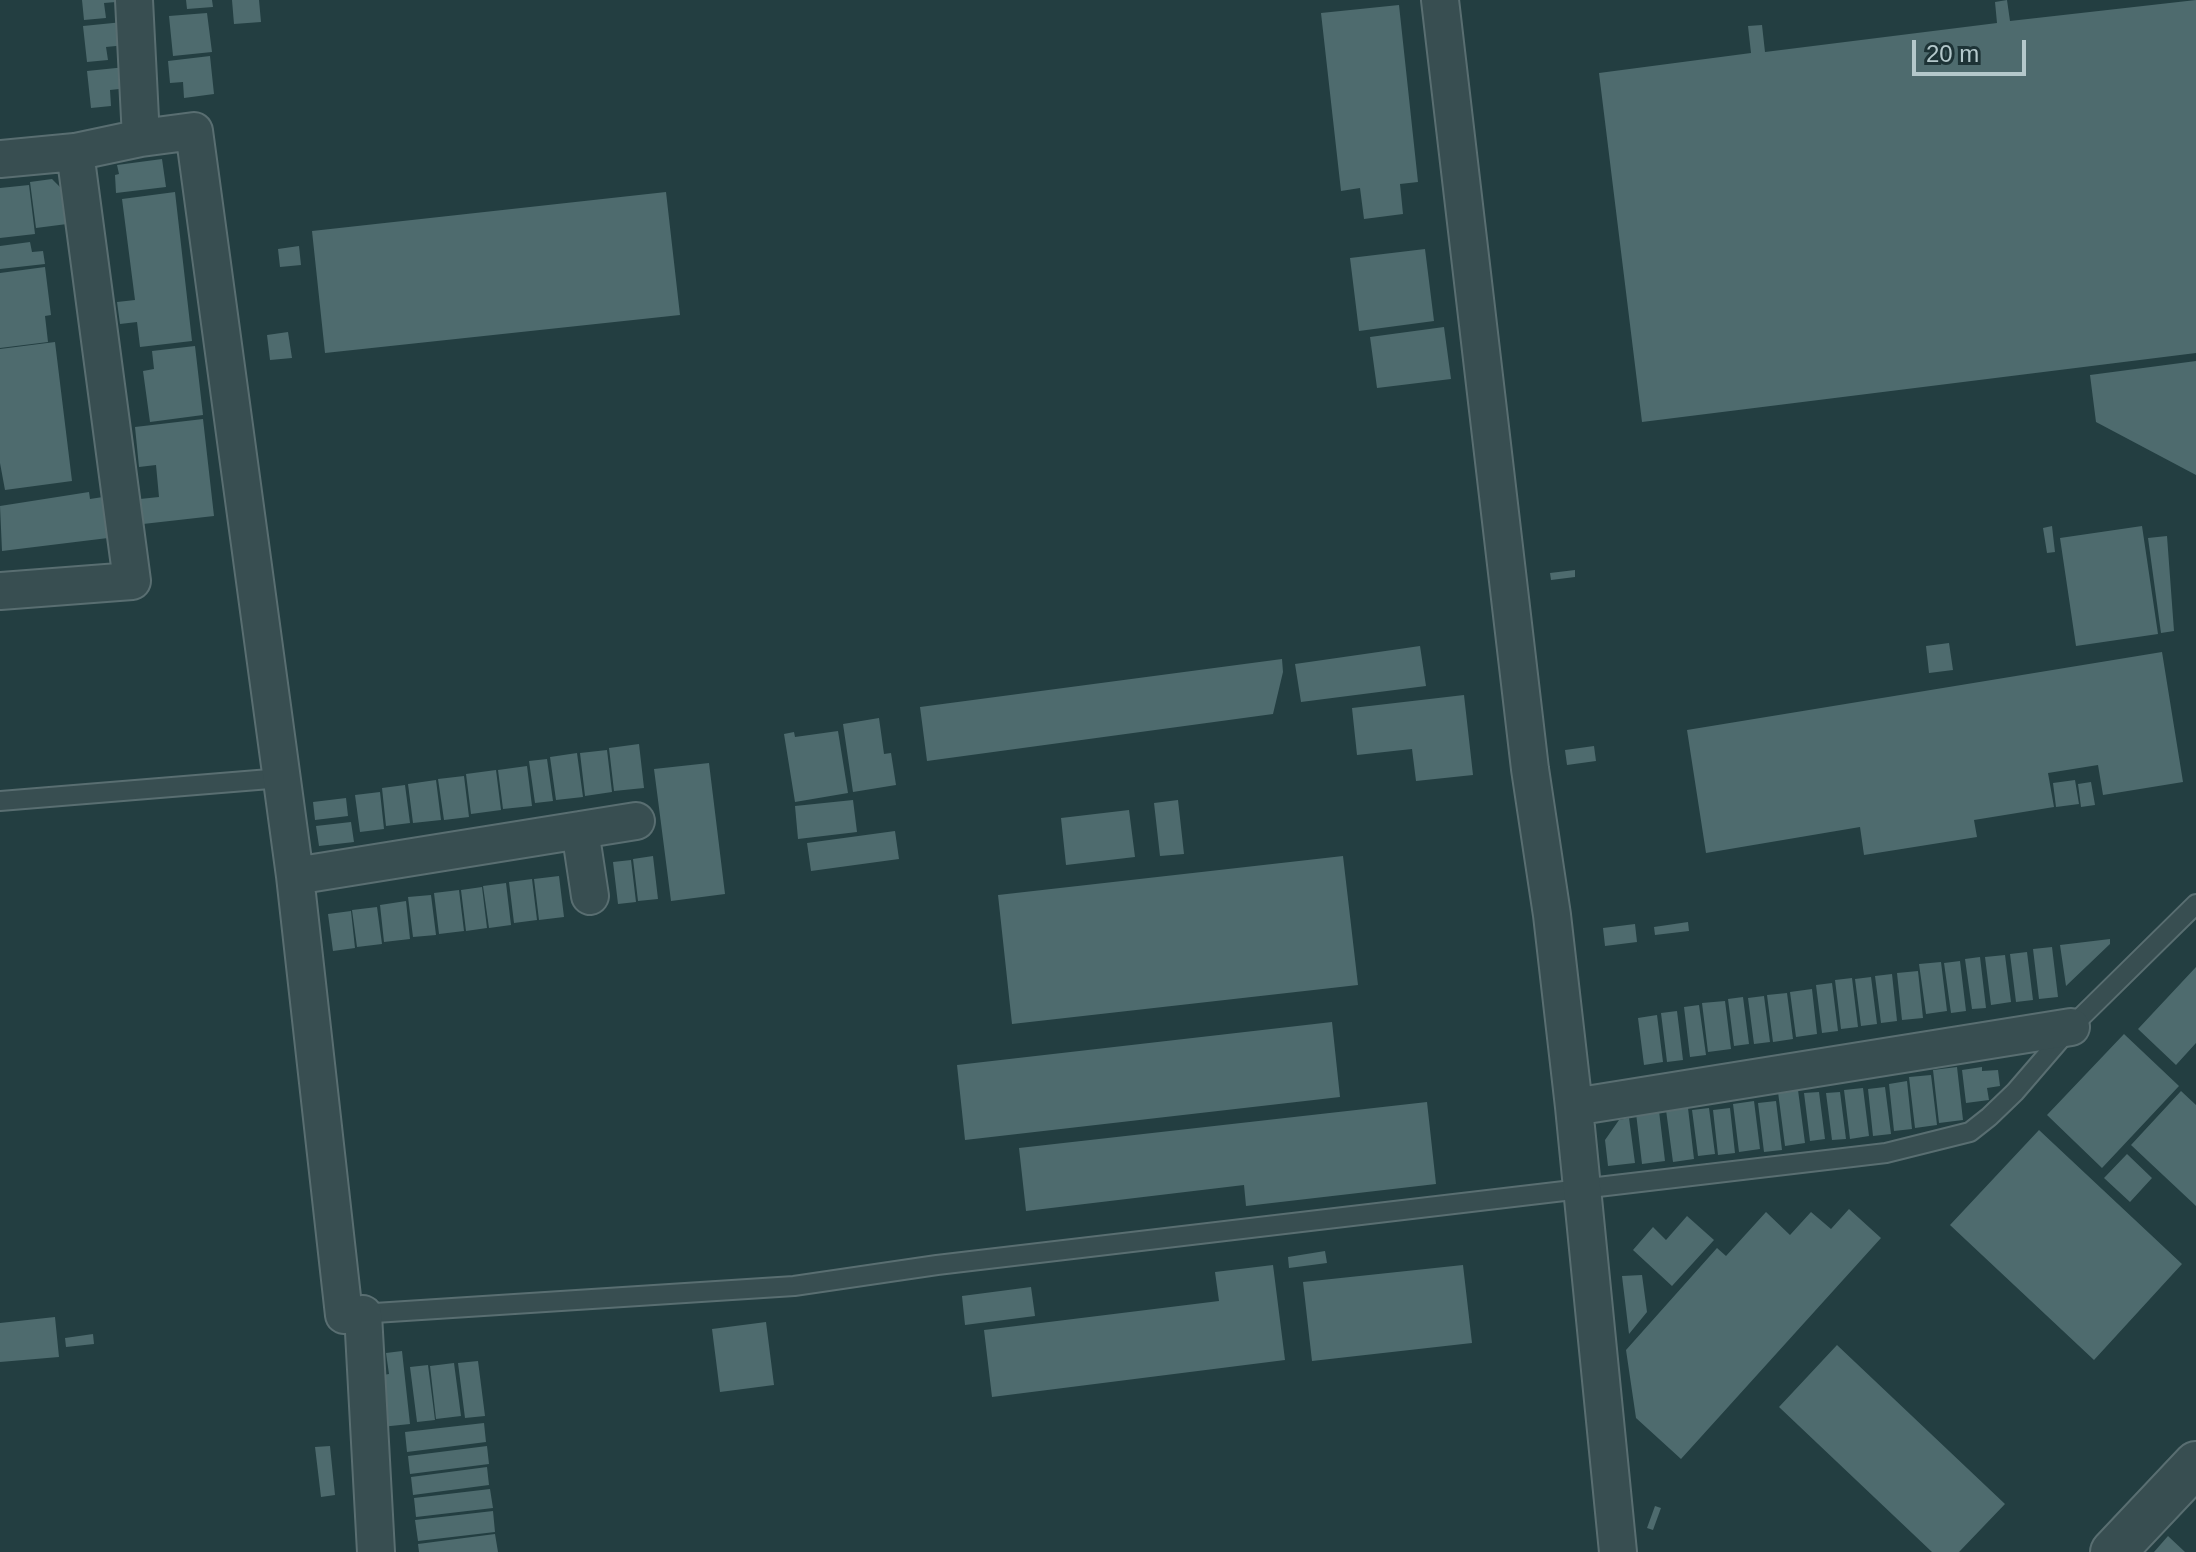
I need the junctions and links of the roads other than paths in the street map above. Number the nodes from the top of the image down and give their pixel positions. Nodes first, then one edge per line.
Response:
1 (134, 0) edge
2 (1440, 0) edge
3 (141, 138) junction
4 (75, 152) junction
5 (0, 159) edge
6 (0, 591) edge
7 (282, 778) junction
8 (0, 801) edge
9 (636, 821) dead end
10 (580, 830) junction
11 (295, 876) junction
12 (590, 896) dead end
13 (2196, 904) edge
14 (2071, 1027) junction
15 (1574, 1107) junction
16 (1582, 1187) junction
17 (354, 1315) junction
18 (2196, 1464) edge
19 (376, 1552) edge
20 (1618, 1552) edge
21 (2113, 1552) edge

1 - 3 street
2 - 15 street
3 - 4 street
3 - 7 street
4 - 5 street
4 - 6 street
7 - 8 lane
7 - 11 street
9 - 10 street
10 - 11 street
10 - 12 street
11 - 17 street
13 - 14 lane
14 - 15 street
14 - 16 lane
15 - 16 street
16 - 17 lane
16 - 20 street
17 - 19 street
18 - 21 street

